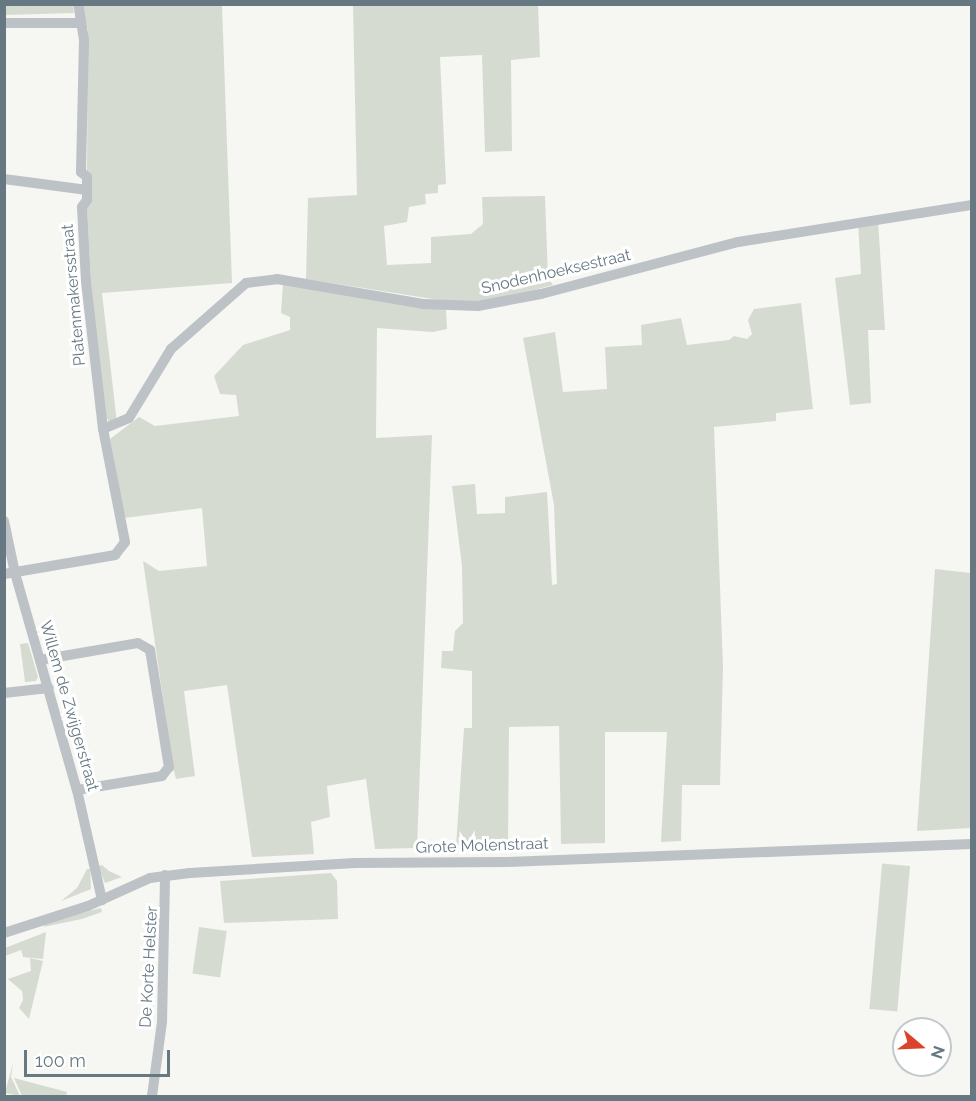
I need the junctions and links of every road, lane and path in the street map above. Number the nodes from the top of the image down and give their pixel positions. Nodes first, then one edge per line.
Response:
1 (78, 4) edge
2 (4, 22) edge
3 (81, 23) junction
4 (4, 179) edge
5 (87, 190) junction
6 (972, 205) edge
7 (103, 429) junction
8 (4, 521) edge
9 (10, 574) edge
10 (40, 660) junction
11 (49, 688) junction
12 (4, 693) edge
13 (77, 790) junction
14 (972, 844) edge
15 (165, 876) junction
16 (102, 900) junction
17 (4, 933) edge
18 (152, 1096) edge

1 - 3 street, Platenmakersstraat
2 - 3 street
3 - 5 street, Platenmakersstraat
4 - 5 street
5 - 7 street, Platenmakersstraat
6 - 7 street, Snodenhoeksestraat
7 - 9 street, Platenmakersstraat
8 - 9 street, Willem de Zwijgerstraat
9 - 10 street, Willem de Zwijgerstraat
10 - 11 street, Willem de Zwijgerstraat
10 - 13 street
11 - 12 street
11 - 13 street, Willem de Zwijgerstraat
13 - 16 street, Willem de Zwijgerstraat
14 - 15 street, Grote Molenstraat
15 - 16 street, Grote Molenstraat
15 - 18 street, De Korte Helster
16 - 17 street, Grote Molenstraat

